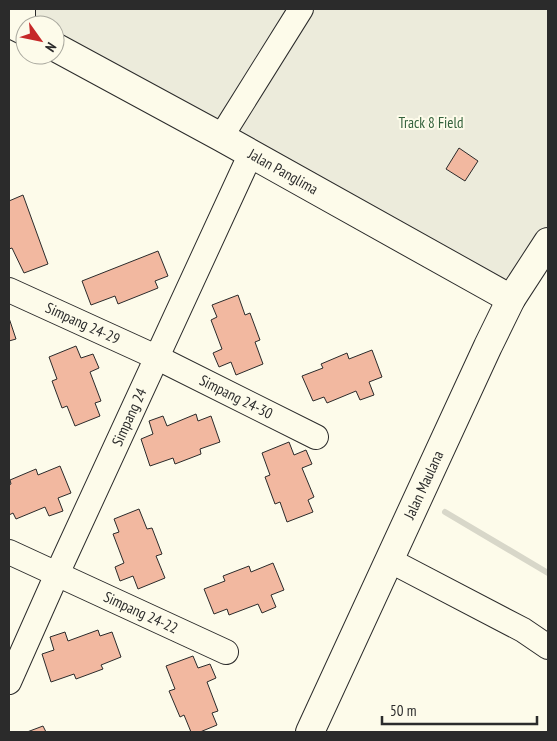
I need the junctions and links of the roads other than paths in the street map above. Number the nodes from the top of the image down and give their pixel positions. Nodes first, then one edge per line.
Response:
1 (301, 9) edge
2 (65, 52) edge
3 (221, 137) junction
4 (251, 153) junction
5 (548, 242) edge
6 (9, 290) edge
7 (511, 299) junction
8 (156, 357) junction
9 (316, 437) dead end
10 (9, 552) edge
11 (388, 560) junction
12 (57, 574) junction
13 (548, 646) edge
14 (226, 652) dead end
15 (9, 682) edge
16 (310, 732) edge

1 - 3 street
2 - 3 main road, Jalan Panglima
3 - 4 main road, Jalan Panglima
4 - 7 main road, Jalan Panglima
4 - 8 street, Simpang 24
5 - 7 main road, Jalan Maulana
6 - 8 street, Simpang 24-29
7 - 11 main road, Jalan Maulana
8 - 9 street, Simpang 24-30
8 - 12 street, Simpang 24
10 - 12 street, Simpang 24-22
11 - 13 street
11 - 16 main road, Jalan Maulana
12 - 14 street, Simpang 24-22
12 - 15 street, Simpang 24

